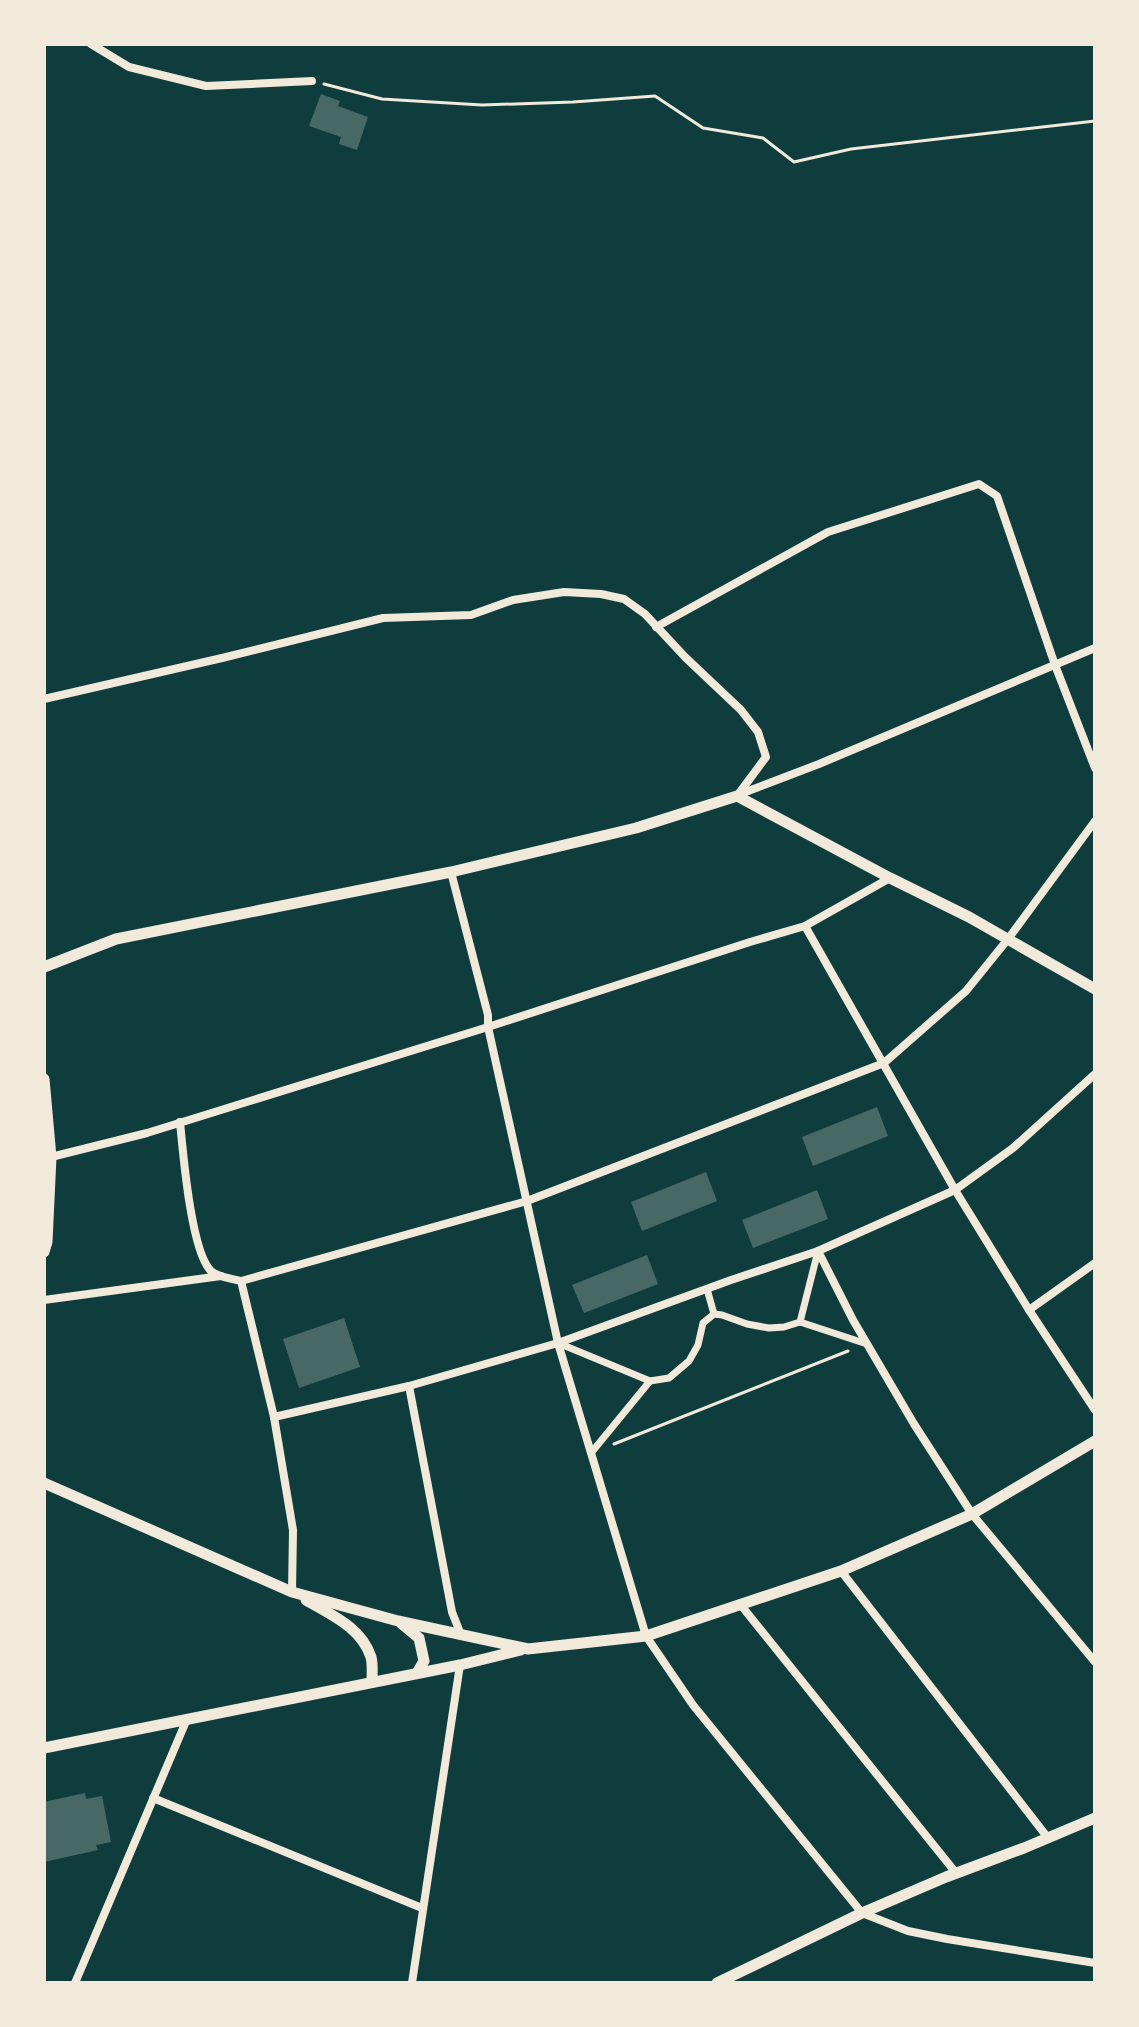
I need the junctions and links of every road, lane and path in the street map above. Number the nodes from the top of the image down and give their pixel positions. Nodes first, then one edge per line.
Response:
1 (91, 44) edge
2 (312, 81) joint
3 (1095, 121) edge
4 (656, 627) junction
5 (1095, 648) edge
6 (1055, 665) junction
7 (44, 699) edge
8 (1095, 768) edge
9 (737, 796) junction
10 (1095, 821) edge
11 (451, 872) junction
12 (890, 878) junction
13 (805, 926) junction
14 (1008, 939) junction
15 (44, 967) edge
16 (1095, 989) edge
17 (488, 1027) junction
18 (884, 1063) junction
19 (1095, 1074) edge
20 (44, 1079) edge
21 (180, 1122) junction
22 (51, 1157) junction
23 (955, 1190) junction
24 (527, 1201) junction
25 (818, 1251) junction
26 (44, 1252) edge
27 (1095, 1263) edge
28 (221, 1276) junction
29 (241, 1281) junction
30 (707, 1289) junction
31 (44, 1300) edge
32 (1029, 1310) junction
33 (714, 1314) junction
34 (800, 1322) junction
35 (558, 1343) junction
36 (867, 1344) junction
37 (650, 1381) junction
38 (409, 1386) junction
39 (1095, 1410) edge
40 (274, 1417) junction
41 (1095, 1441) edge
42 (591, 1453) junction
43 (44, 1483) edge
44 (972, 1514) junction
45 (841, 1571) junction
46 (292, 1592) junction
47 (740, 1604) junction
48 (398, 1621) junction
49 (461, 1635) junction
50 (646, 1636) junction
51 (528, 1649) junction
52 (1095, 1662) edge
53 (460, 1665) junction
54 (417, 1673) junction
55 (372, 1682) junction
56 (187, 1719) junction
57 (44, 1748) edge
58 (153, 1798) junction
59 (1095, 1818) edge
60 (1048, 1838) junction
61 (956, 1873) junction
62 (422, 1908) junction
63 (862, 1913) junction
64 (1095, 1963) edge
65 (75, 1983) edge
66 (412, 1983) edge
67 (717, 1983) edge

1 - 2 street
2 - 3 path
4 - 6 street
4 - 7 street
4 - 9 street
5 - 6 street
6 - 8 street
6 - 9 street
9 - 11 street
9 - 12 street
10 - 14 street
11 - 15 street
11 - 17 street
12 - 13 street
12 - 14 street
13 - 17 street
13 - 18 street
14 - 16 street
14 - 18 street
17 - 21 street
17 - 24 street
18 - 23 street
18 - 24 street
19 - 23 street
20 - 22 street
21 - 22 street
21 - 28 street
22 - 26 street
23 - 25 street
23 - 32 street
24 - 29 street
24 - 35 street
25 - 30 street
25 - 34 street
25 - 36 street
27 - 32 street
28 - 29 street
28 - 31 street
29 - 40 street
30 - 33 street
30 - 35 street
32 - 39 street
33 - 34 street
33 - 37 street
34 - 36 street
35 - 37 street
35 - 38 street
35 - 42 street
36 - 42 path
36 - 44 street
37 - 42 street
38 - 40 street
38 - 49 street
40 - 46 street
41 - 44 street
42 - 50 street
43 - 46 street
44 - 45 street
44 - 52 street
45 - 47 street
45 - 60 street
46 - 48 street
46 - 55 street
47 - 50 street
47 - 61 street
48 - 49 street
48 - 54 street
49 - 51 street
50 - 51 street
50 - 63 street
51 - 53 street
53 - 54 street
53 - 62 street
54 - 55 street
55 - 56 street
56 - 57 street
56 - 58 street
58 - 62 street
58 - 65 street
59 - 60 street
60 - 61 street
61 - 63 street
62 - 66 street
63 - 64 street
63 - 67 street

